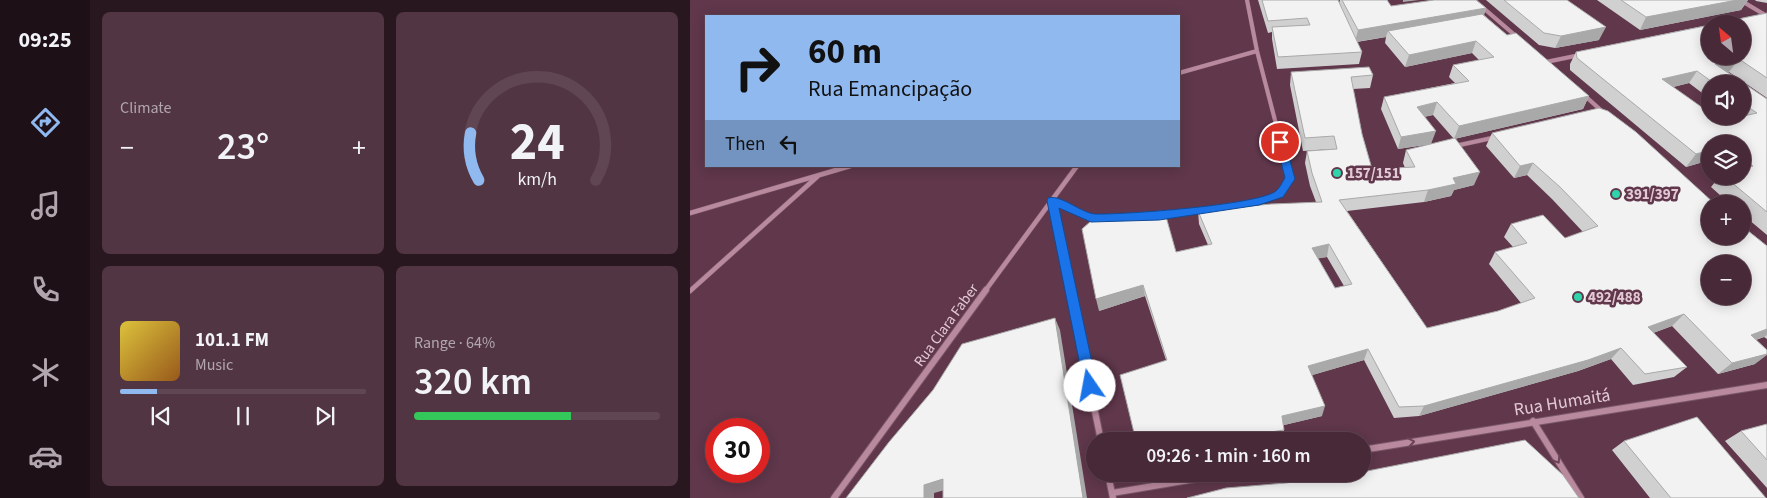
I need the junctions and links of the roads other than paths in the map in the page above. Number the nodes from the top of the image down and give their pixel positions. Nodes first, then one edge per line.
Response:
1 (1246, 0) edge
2 (1474, 0) edge
3 (1740, 0) edge
4 (1766, 14) edge
5 (1756, 16) edge
6 (1524, 44) edge
7 (1257, 51) junction
8 (1584, 54) edge
9 (1539, 56) edge
10 (1546, 62) junction
11 (1553, 69) edge
12 (1180, 73) edge
13 (1582, 94) edge
14 (1604, 113) junction
15 (1595, 115) edge
16 (1611, 119) edge
17 (1497, 137) edge
18 (1449, 147) edge
19 (847, 167) edge
20 (1076, 167) edge
21 (818, 176) junction
22 (1052, 201) junction
23 (690, 213) edge
24 (1149, 216) edge
25 (1140, 217) edge
26 (690, 291) edge
27 (1767, 385) edge
28 (1533, 421) junction
29 (1099, 432) edge
30 (1371, 448) edge
31 (1109, 482) edge
32 (1184, 482) edge
33 (1112, 496) edge
34 (834, 498) edge
35 (1581, 498) edge

1 - 7 street
2 - 6 street
3 - 4 street
4 - 5 street
7 - 12 street
7 - 24 street
8 - 10 street
9 - 10 street
10 - 11 street
13 - 14 street
14 - 15 lane
14 - 16 street
17 - 18 lane
19 - 21 street
20 - 22 street, Rua Clara Faber
21 - 23 street
21 - 26 street
22 - 25 street
22 - 29 street
22 - 34 street, Rua Clara Faber
27 - 28 street, Rua Humaitá
30 -> 28 street, Rua Humaitá
28 -> 35 street
31 - 33 street
32 - 33 street

